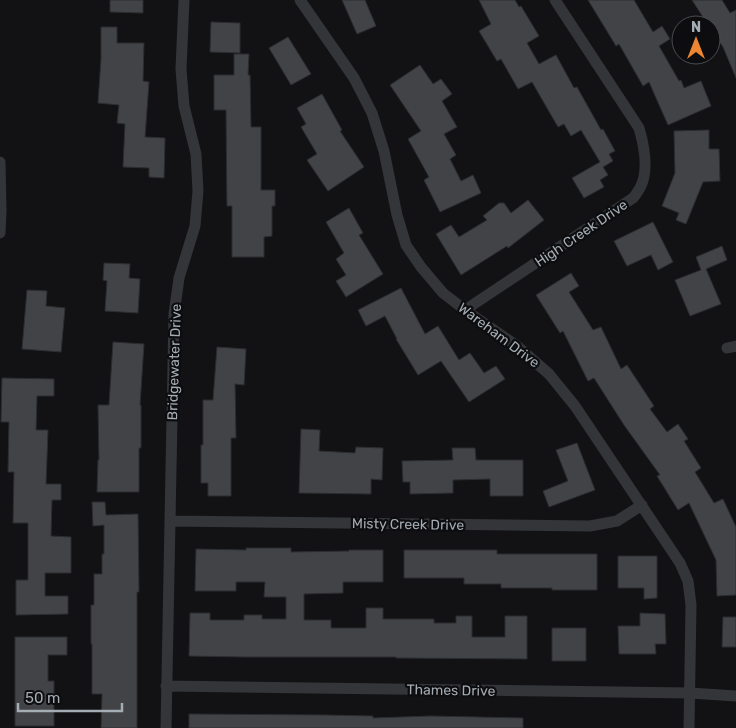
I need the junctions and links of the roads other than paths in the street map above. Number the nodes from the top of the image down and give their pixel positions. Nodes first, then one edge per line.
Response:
1 (184, 0) edge
2 (300, 0) edge
3 (555, 0) edge
4 (0, 162) edge
5 (0, 232) edge
6 (466, 310) junction
7 (642, 505) junction
8 (170, 521) junction
9 (166, 686) junction
10 (690, 693) junction
11 (736, 696) edge
12 (166, 728) edge
13 (689, 728) edge

1 - 8 street, Bridgewater Drive
2 - 6 street, Wareham Drive
3 - 6 street, High Creek Drive
4 - 5 street
6 - 7 street, Wareham Drive
7 - 8 street, Misty Creek Drive
7 - 10 street, Wareham Drive
8 - 9 street, Bridgewater Drive
9 - 10 street, Thames Drive
9 - 12 street, Bridgewater Drive
10 - 11 street, Thames Drive
10 - 13 street, Wareham Drive

